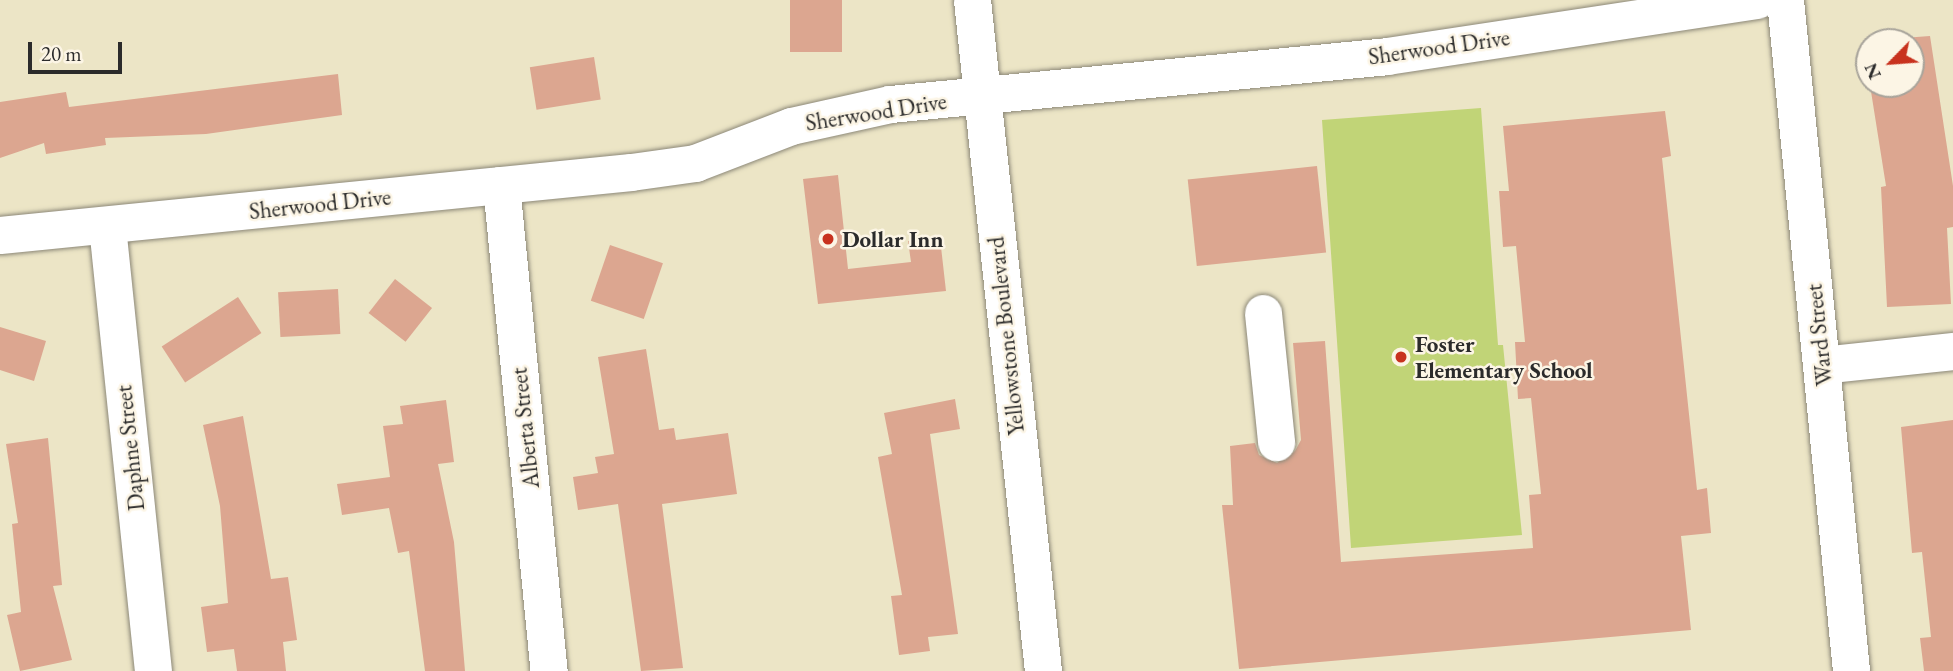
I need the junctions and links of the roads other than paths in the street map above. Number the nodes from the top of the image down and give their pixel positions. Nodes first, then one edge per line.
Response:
1 (972, 0) edge
2 (1757, 0) edge
3 (1785, 0) edge
4 (981, 96) junction
5 (500, 185) junction
6 (107, 226) junction
7 (0, 235) edge
8 (1263, 313) dead end
9 (1953, 351) edge
10 (1822, 365) junction
11 (1276, 442) dead end
12 (153, 671) edge
13 (549, 671) edge
14 (1043, 671) edge
15 (1851, 671) edge

1 - 4 street, Yellowstone Boulevard
2 - 4 street, Sherwood Drive
3 - 10 street, Ward Street
4 - 5 street, Sherwood Drive
4 - 14 street, Yellowstone Boulevard
5 - 6 street, Sherwood Drive
5 - 13 street, Alberta Street
6 - 7 street, Sherwood Drive
6 - 12 street, Daphne Street
8 - 11 street
9 - 10 street
10 - 15 street, Ward Street

